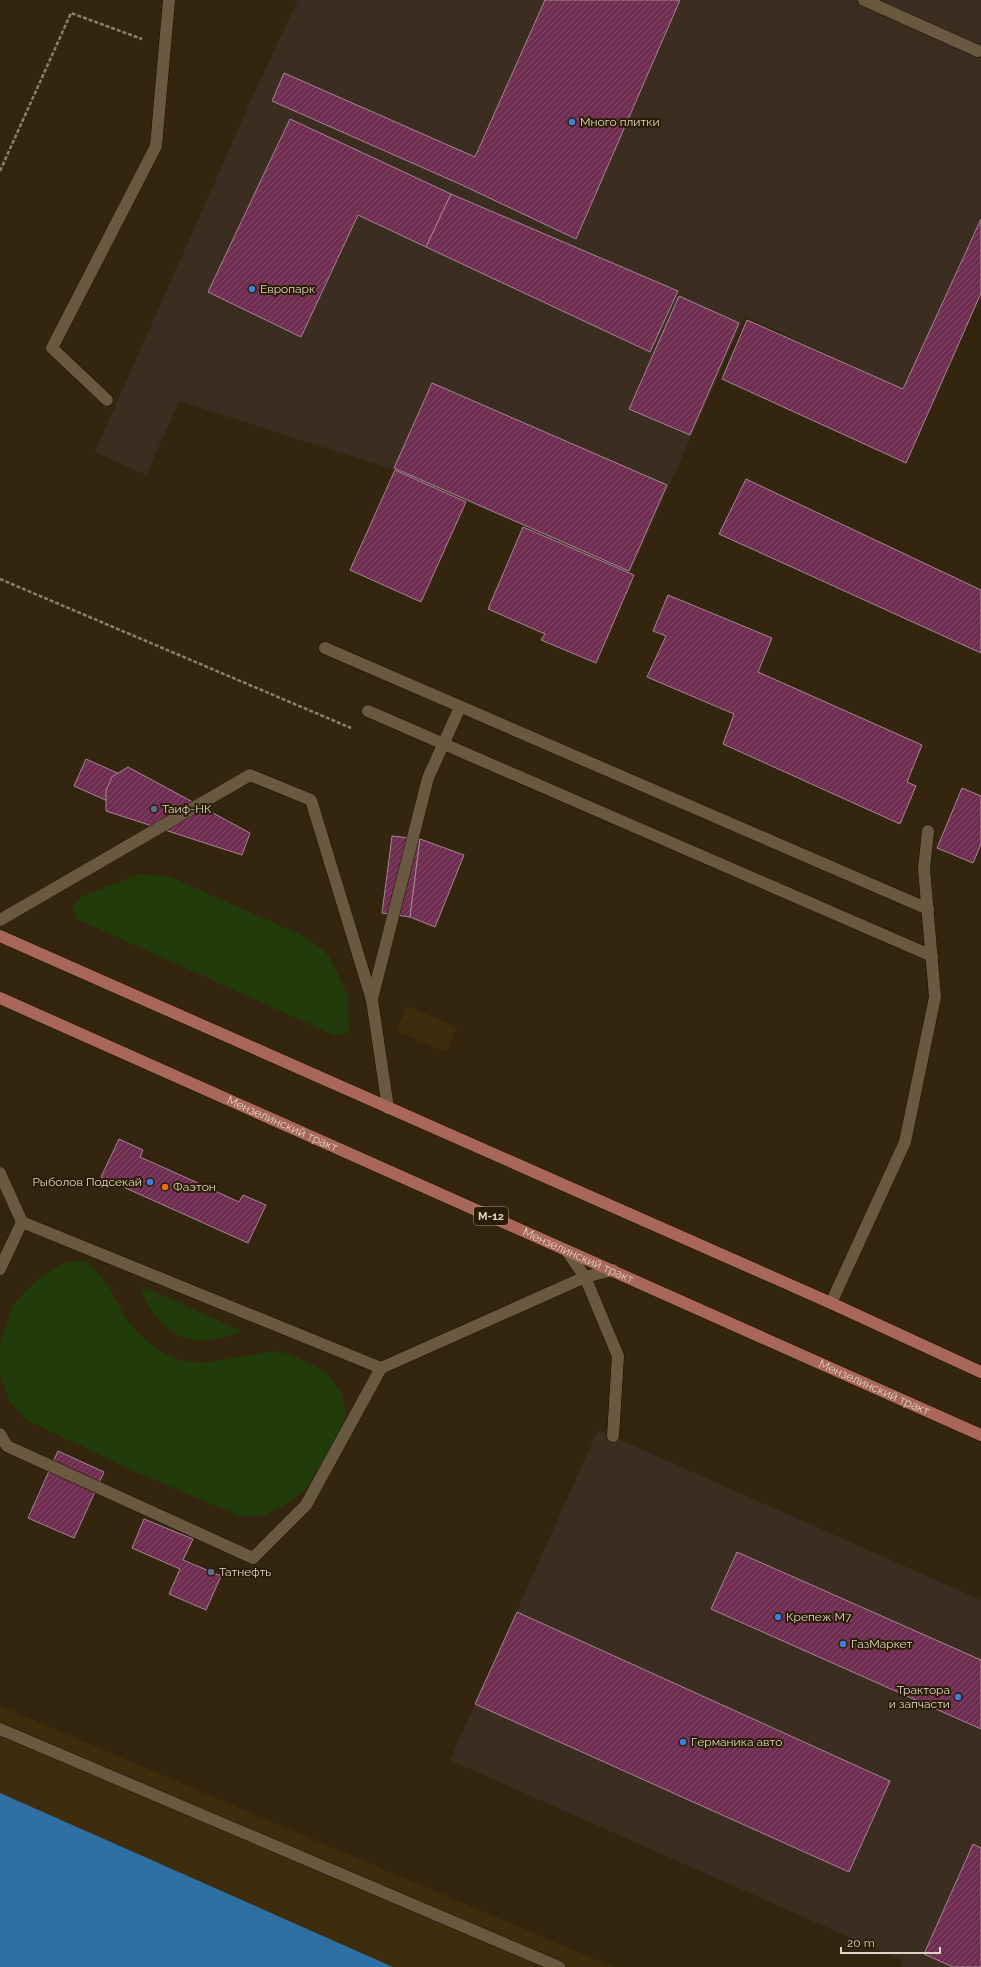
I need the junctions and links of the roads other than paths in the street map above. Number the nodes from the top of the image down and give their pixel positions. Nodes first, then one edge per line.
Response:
1 (170, 0) edge
2 (864, 0) edge
3 (978, 51) dead end
4 (107, 400) dead end
5 (325, 648) dead end
6 (460, 707) junction
7 (368, 711) dead end
8 (443, 744) junction
9 (928, 831) dead end
10 (928, 909) junction
11 (0, 920) edge
12 (0, 936) edge
13 (932, 956) junction
14 (0, 998) edge
15 (372, 1000) junction
16 (388, 1108) junction
17 (0, 1173) edge
18 (22, 1222) junction
19 (567, 1251) junction
20 (0, 1269) edge
21 (613, 1270) junction
22 (585, 1277) junction
23 (831, 1303) junction
24 (381, 1368) junction
25 (981, 1372) edge
26 (0, 1434) edge
27 (981, 1435) edge
28 (613, 1436) dead end
29 (0, 1729) edge
30 (559, 1967) edge

1 - 4 lane
2 - 3 lane
5 - 6 lane
6 - 8 lane
6 - 10 lane
7 - 8 lane
8 - 13 lane
8 - 15 lane
9 - 10 lane
10 - 13 lane
11 - 15 lane
12 - 16 main road
13 - 23 lane
14 - 19 main road, Мензелинский тракт / М-12
15 - 16 lane
16 - 23 main road
17 - 18 lane
18 - 20 lane
18 - 24 lane
19 - 21 main road, Мензелинский тракт / М-12
19 - 22 lane
21 - 22 lane
21 - 27 main road, Мензелинский тракт / М-12
22 - 24 lane
22 - 28 lane
23 - 25 main road
24 - 26 lane
29 - 30 lane

